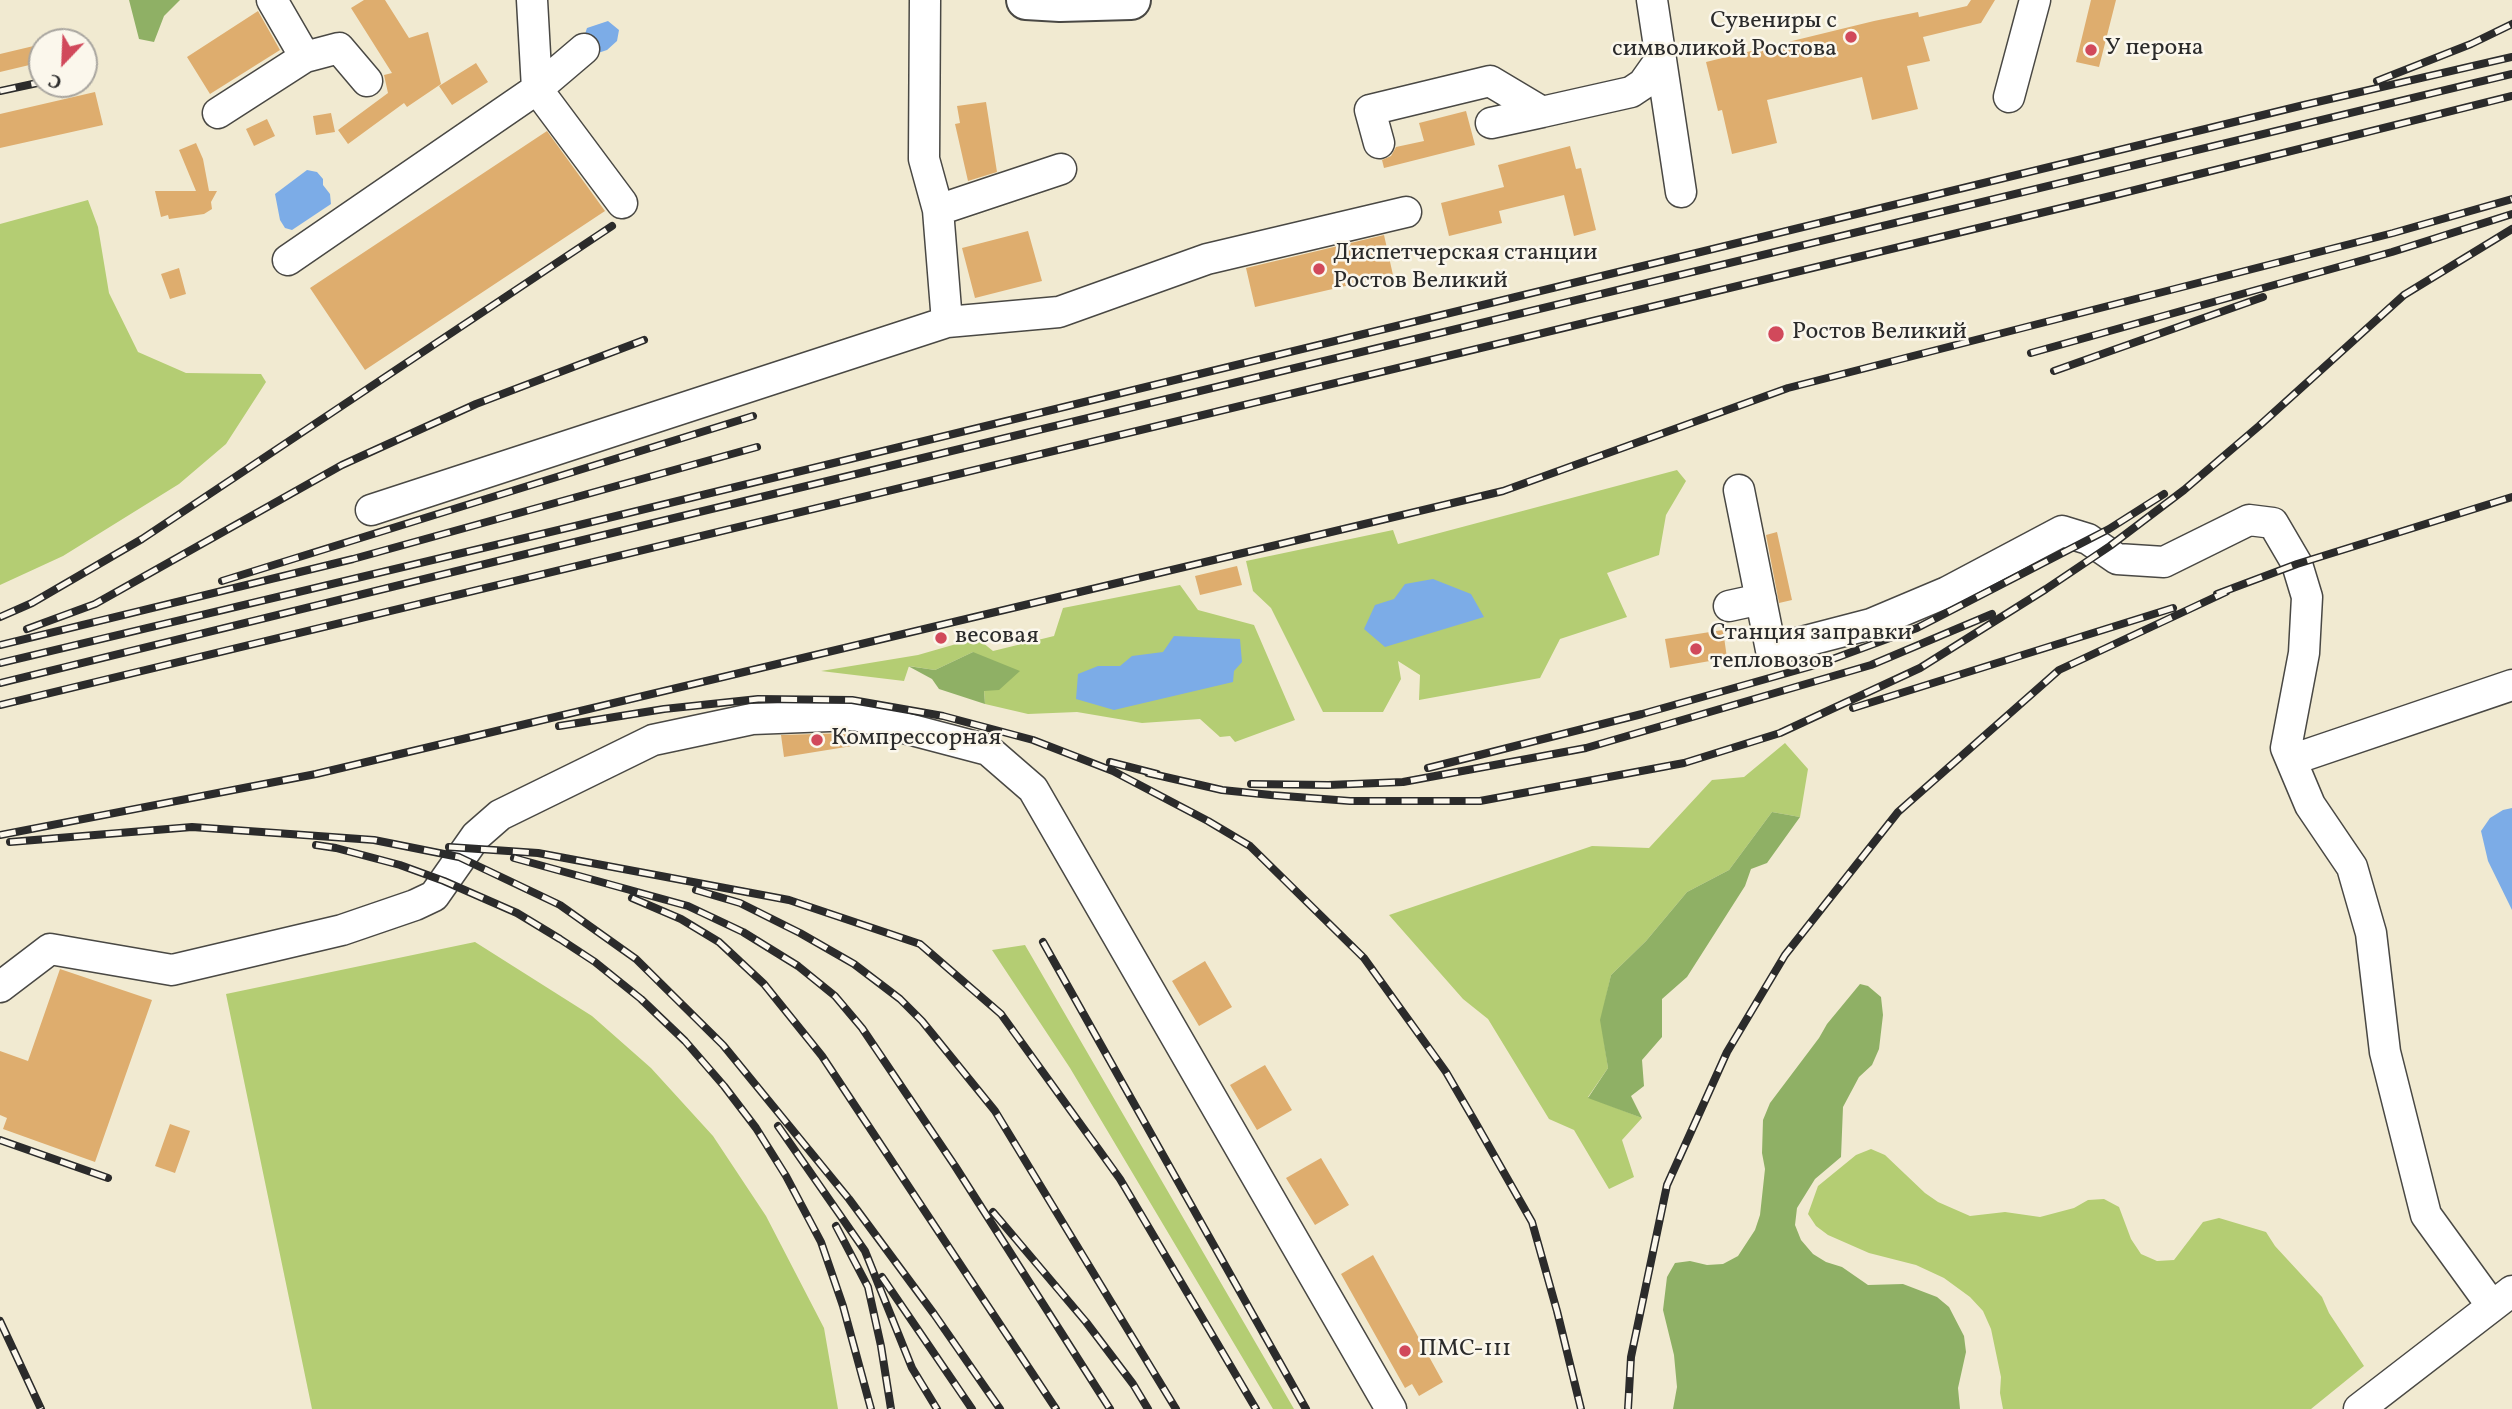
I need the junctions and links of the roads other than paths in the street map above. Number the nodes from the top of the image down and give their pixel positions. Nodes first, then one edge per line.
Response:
1 (272, 0) edge
2 (533, 0) edge
3 (925, 0) edge
4 (1026, 0) edge
5 (1130, 0) edge
6 (1651, 0) edge
7 (2035, 0) edge
8 (584, 49) dead end
9 (305, 57) junction
10 (1660, 60) junction
11 (367, 81) dead end
12 (537, 89) junction
13 (2009, 97) dead end
14 (1542, 112) junction
15 (218, 113) dead end
16 (1491, 123) dead end
17 (1379, 143) dead end
18 (1061, 169) dead end
19 (1681, 191) dead end
20 (622, 203) dead end
21 (938, 210) junction
22 (1406, 212) dead end
23 (288, 260) dead end
24 (947, 323) junction
25 (1739, 490) dead end
26 (371, 510) dead end
27 (1761, 600) junction
28 (1729, 606) dead end
29 (2512, 685) edge
30 (2291, 760) junction
31 (0, 987) edge
32 (2502, 1298) edge
33 (1391, 1409) edge
34 (2359, 1409) edge

1 - 9 lane
2 - 12 lane
3 - 21 lane
4 - 5 highway
6 - 10 lane
7 - 13 lane
8 - 12 lane
9 - 11 lane
9 - 15 lane
10 - 14 lane
10 - 19 lane
12 - 20 lane
12 - 23 lane
14 - 16 lane
14 - 17 lane
18 - 21 lane
21 - 24 lane
22 - 24 lane
24 - 26 lane
25 - 27 lane
27 - 28 lane
27 - 30 lane
29 - 30 lane
30 - 32 lane
31 - 33 lane
32 - 34 lane

